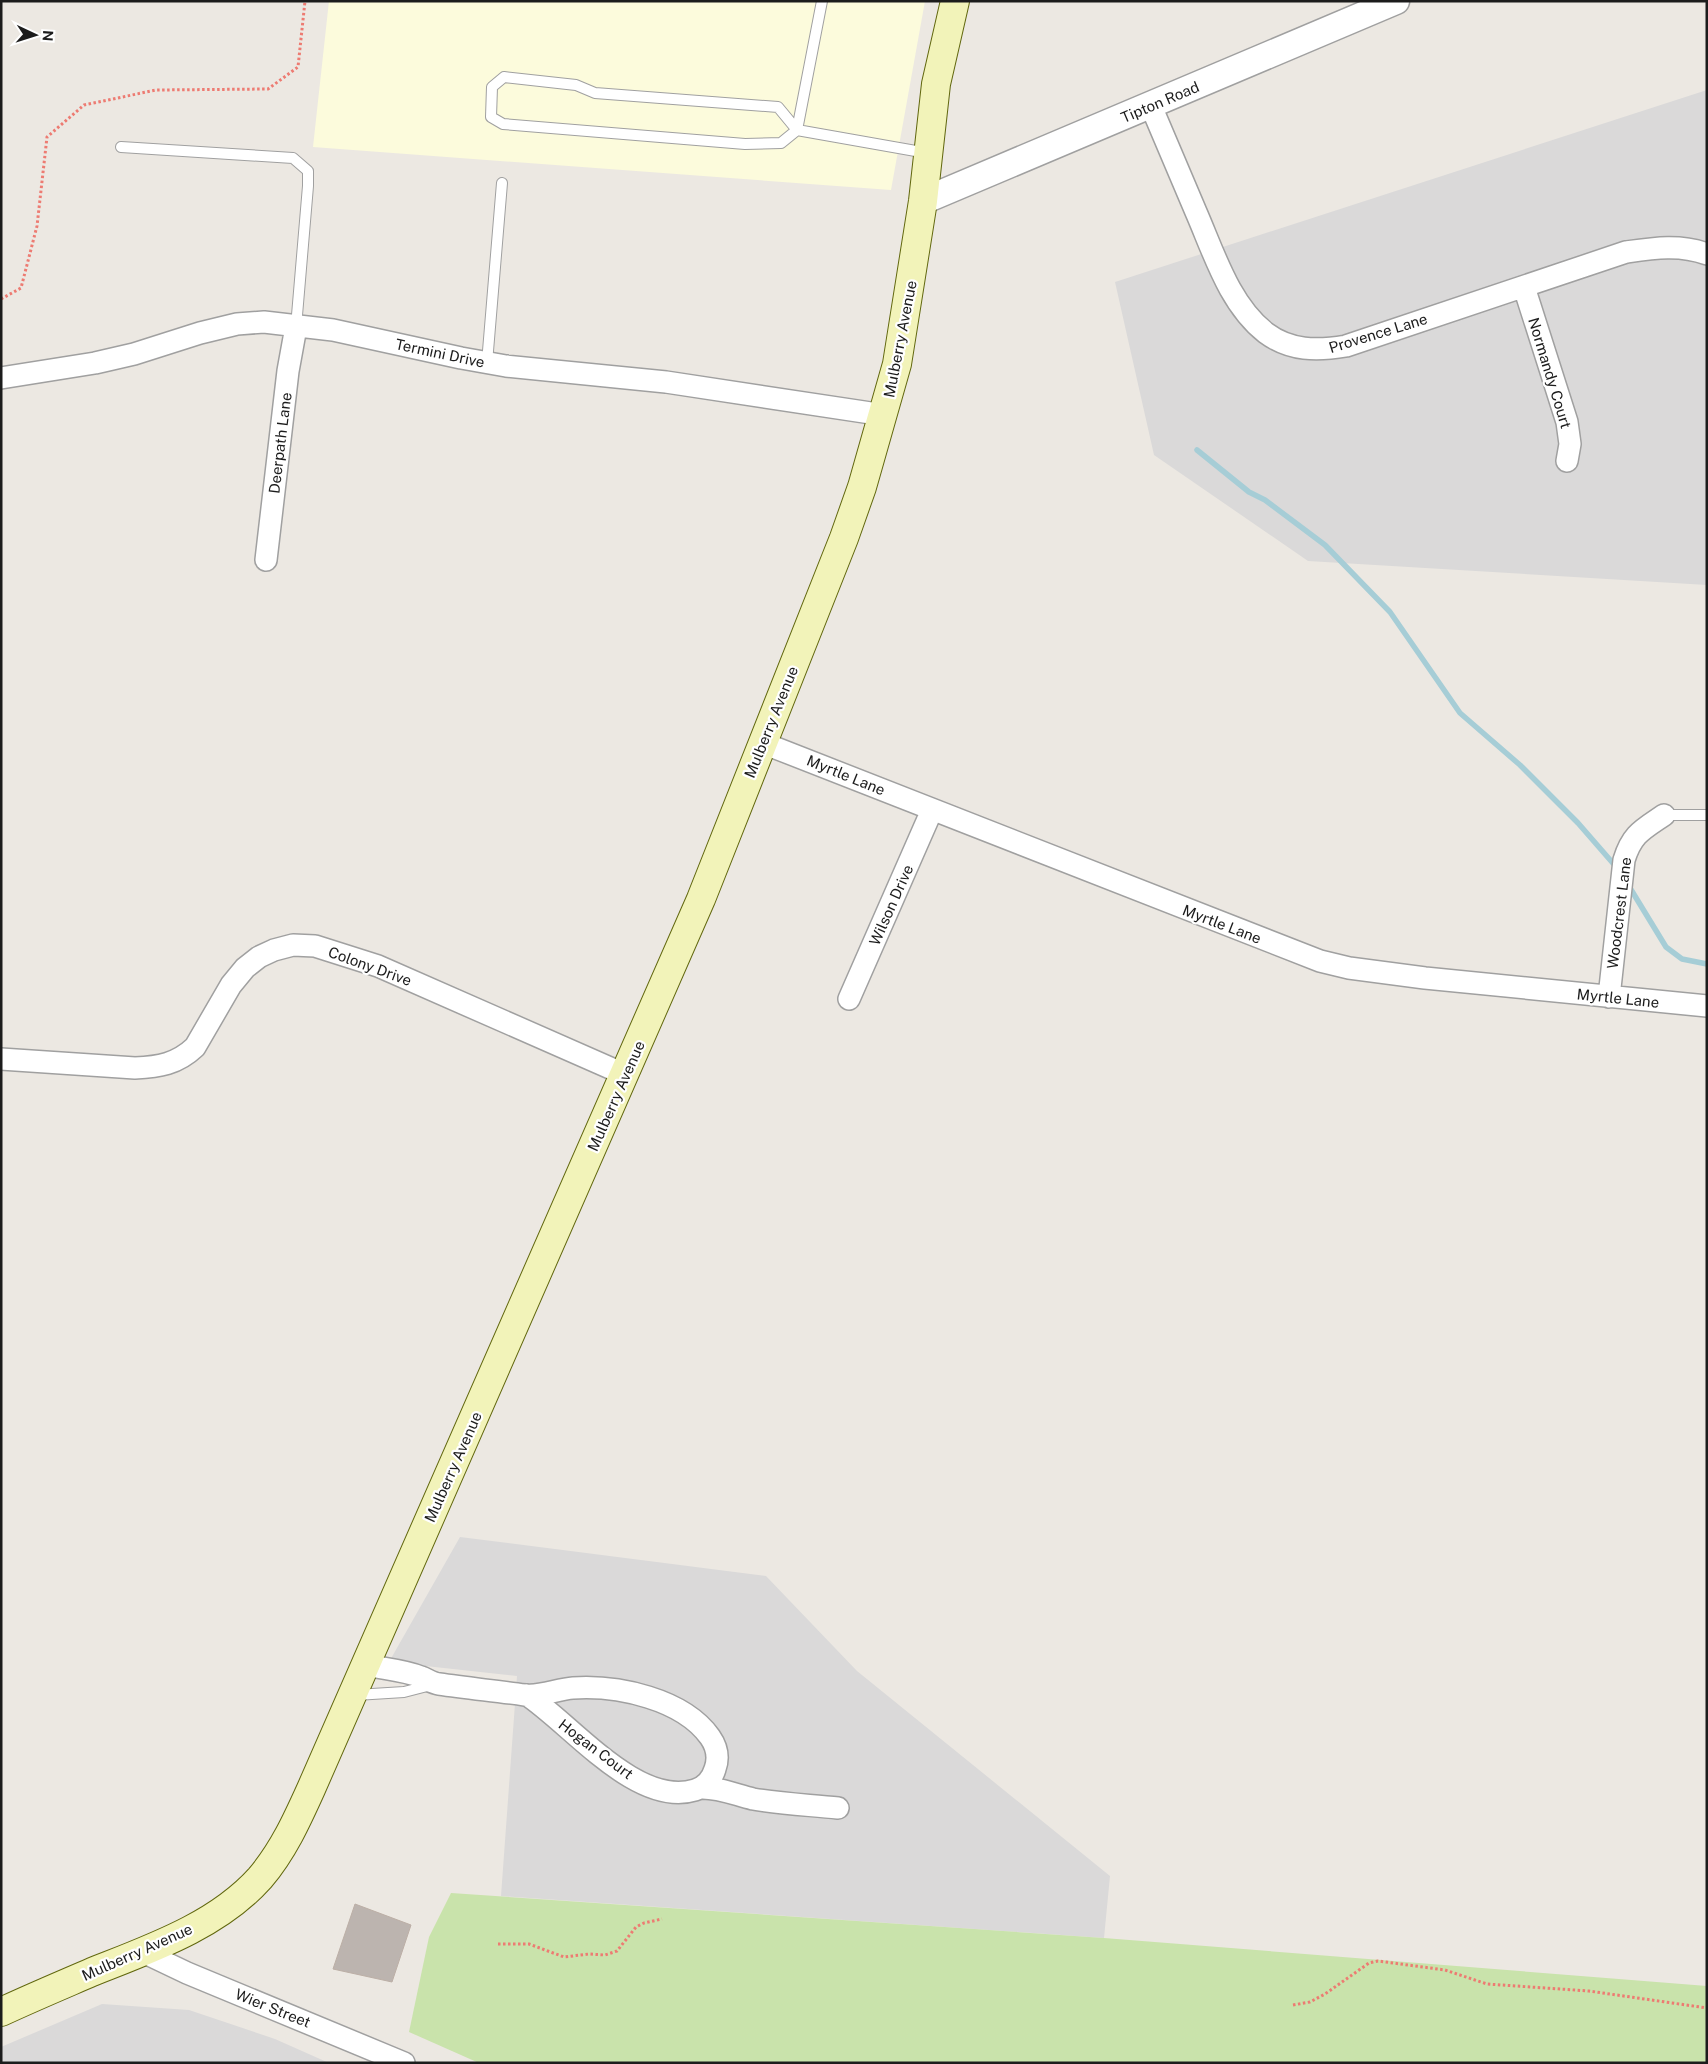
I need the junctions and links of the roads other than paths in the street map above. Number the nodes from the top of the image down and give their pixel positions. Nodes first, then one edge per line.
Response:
1 (822, 1) edge
2 (954, 1) edge
3 (1385, 4) edge
4 (1151, 106) junction
5 (797, 130) junction
6 (121, 147) dead end
7 (928, 153) junction
8 (502, 183) dead end
9 (923, 201) junction
10 (1707, 254) edge
11 (1524, 286) junction
12 (296, 327) junction
13 (487, 362) junction
14 (1, 378) edge
15 (884, 415) junction
16 (1567, 461) dead end
17 (266, 560) dead end
18 (763, 743) junction
19 (932, 810) junction
20 (1664, 815) joint
21 (1707, 815) edge
22 (1609, 997) junction
23 (849, 1000) dead end
24 (1707, 1006) edge
25 (1, 1059) edge
26 (626, 1074) junction
27 (366, 1665) junction
28 (436, 1684) junction
29 (352, 1695) junction
30 (527, 1695) junction
31 (700, 1788) junction
32 (838, 1808) dead end
33 (143, 1952) junction
34 (1, 2012) edge
35 (404, 2063) edge

1 - 5 lane
2 - 7 main road, Mulberry Avenue
3 - 4 street, Tipton Road
4 - 9 street, Tipton Road
4 - 11 street, Provence Lane
5 - 5 lane
5 - 7 lane
6 - 12 lane
7 - 9 main road, Mulberry Avenue
8 - 13 lane
9 - 15 main road, Mulberry Avenue
10 - 11 street, Provence Lane
11 - 16 street, Normandy Court
12 - 13 street, Termini Drive
12 - 14 street, Termini Drive
12 - 17 street, Deerpath Lane
13 - 15 street, Termini Drive
15 - 18 main road, Mulberry Avenue
18 - 19 street, Myrtle Lane
18 - 26 main road, Mulberry Avenue
19 - 22 street, Myrtle Lane
19 - 23 street, Wilson Drive
20 - 21 lane
20 - 22 street, Woodcrest Lane
22 - 24 street, Myrtle Lane
25 - 26 street, Colony Drive
26 - 27 main road, Mulberry Avenue
27 - 28 street
27 - 29 main road, Mulberry Avenue
28 - 29 lane
28 - 30 street
29 - 33 main road, Mulberry Avenue
30 - 31 street, Hogan Court
30 - 31 street
31 - 32 street, Hogan Court
33 - 34 main road, Mulberry Avenue
33 - 35 street, Wier Street

